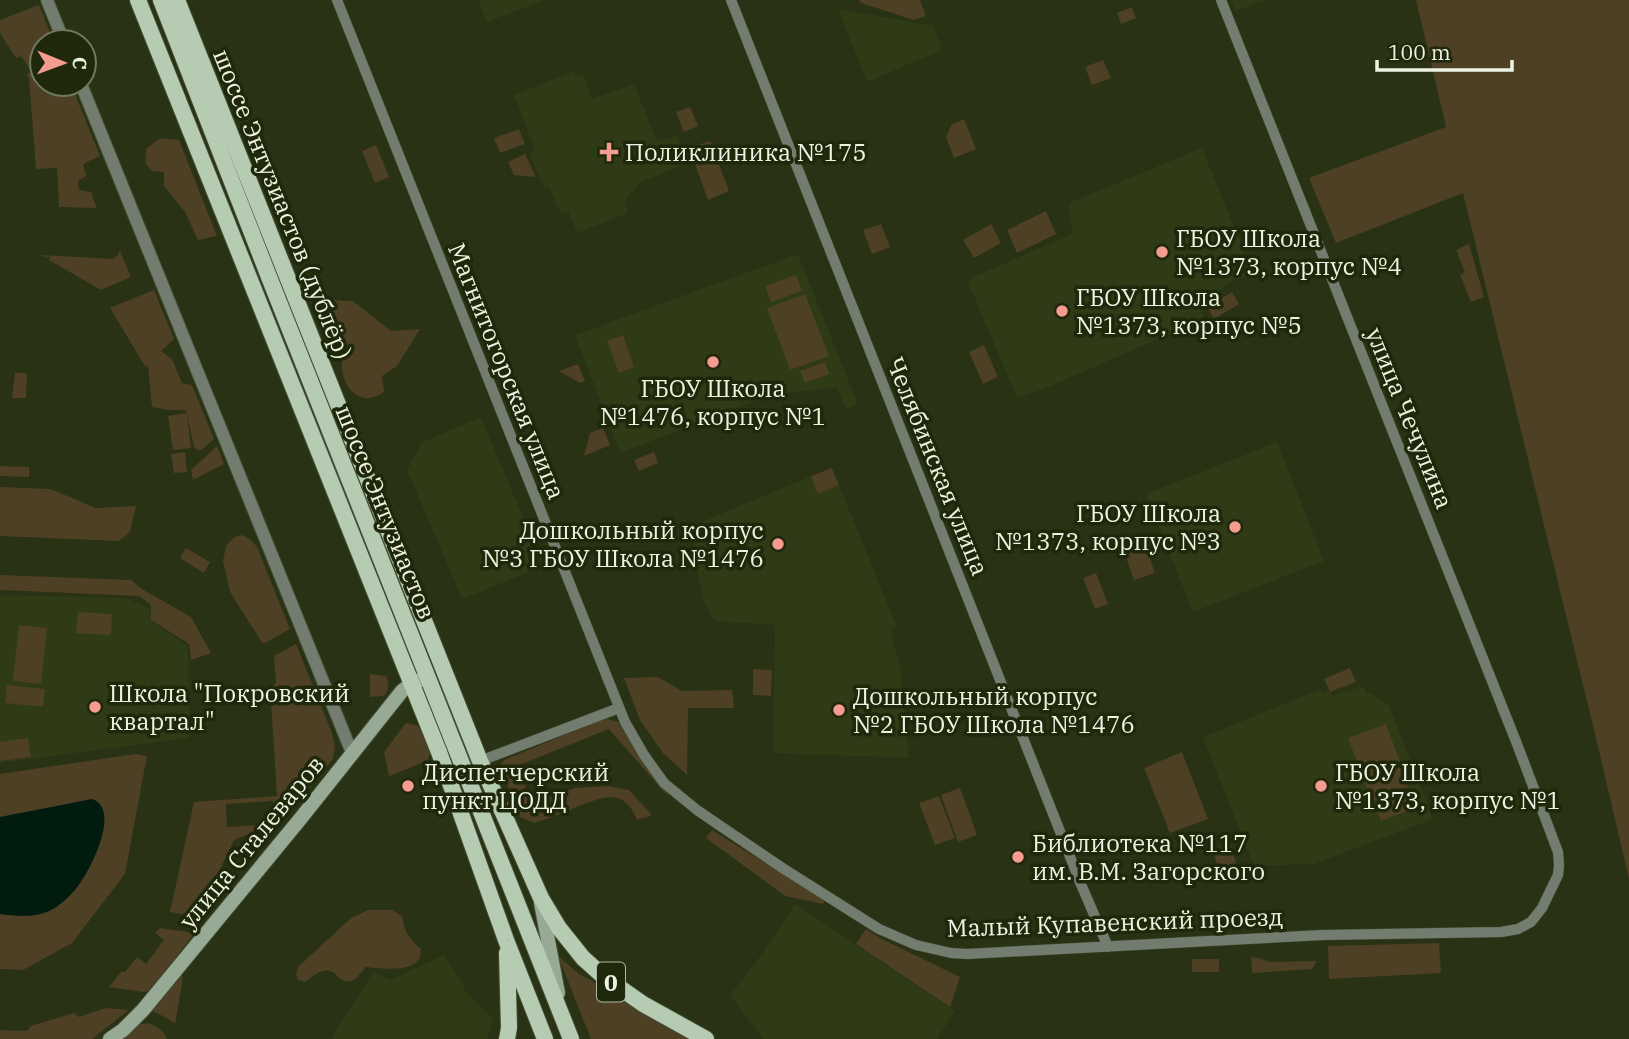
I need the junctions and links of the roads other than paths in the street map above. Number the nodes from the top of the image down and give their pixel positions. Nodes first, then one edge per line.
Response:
1 (47, 0) edge
2 (138, 0) edge
3 (160, 0) edge
4 (177, 0) edge
5 (337, 0) edge
6 (731, 0) edge
7 (1221, 0) edge
8 (58, 28) edge
9 (87, 98) edge
10 (428, 677) junction
11 (411, 684) junction
12 (619, 708) junction
13 (352, 753) junction
14 (644, 755) joint
15 (480, 761) junction
16 (1558, 852) joint
17 (541, 898) junction
18 (506, 940) junction
19 (1108, 947) junction
20 (562, 1015) junction
21 (110, 1039) edge
22 (507, 1039) edge
23 (545, 1039) edge
24 (571, 1039) edge
25 (706, 1039) edge

1 - 8 street
2 - 11 main road, шоссе Энтузиастов
3 - 10 main road, шоссе Энтузиастов
4 - 15 main road, шоссе Энтузиастов (дублёр)
5 - 12 street, Магнитогорская улица
6 - 19 street, Челябинская улица
7 - 16 street, улица Чечулина
9 - 13 street
10 - 11 main road, улица Сталеваров
10 - 20 main road, шоссе Энтузиастов
11 - 13 main road, улица Сталеваров
11 - 18 main road, шоссе Энтузиастов
12 - 14 street, Магнитогорская улица
12 - 15 street
13 - 21 main road, улица Сталеваров
14 - 19 street, Малый Купавенский проезд
15 - 17 main road, шоссе Энтузиастов (дублёр)
16 - 19 street, Малый Купавенский проезд
17 - 20 main road, шоссе Энтузиастов (дублёр)
17 - 25 main road, 0
18 - 22 main road
18 - 23 main road, шоссе Энтузиастов
20 - 24 main road, шоссе Энтузиастов

